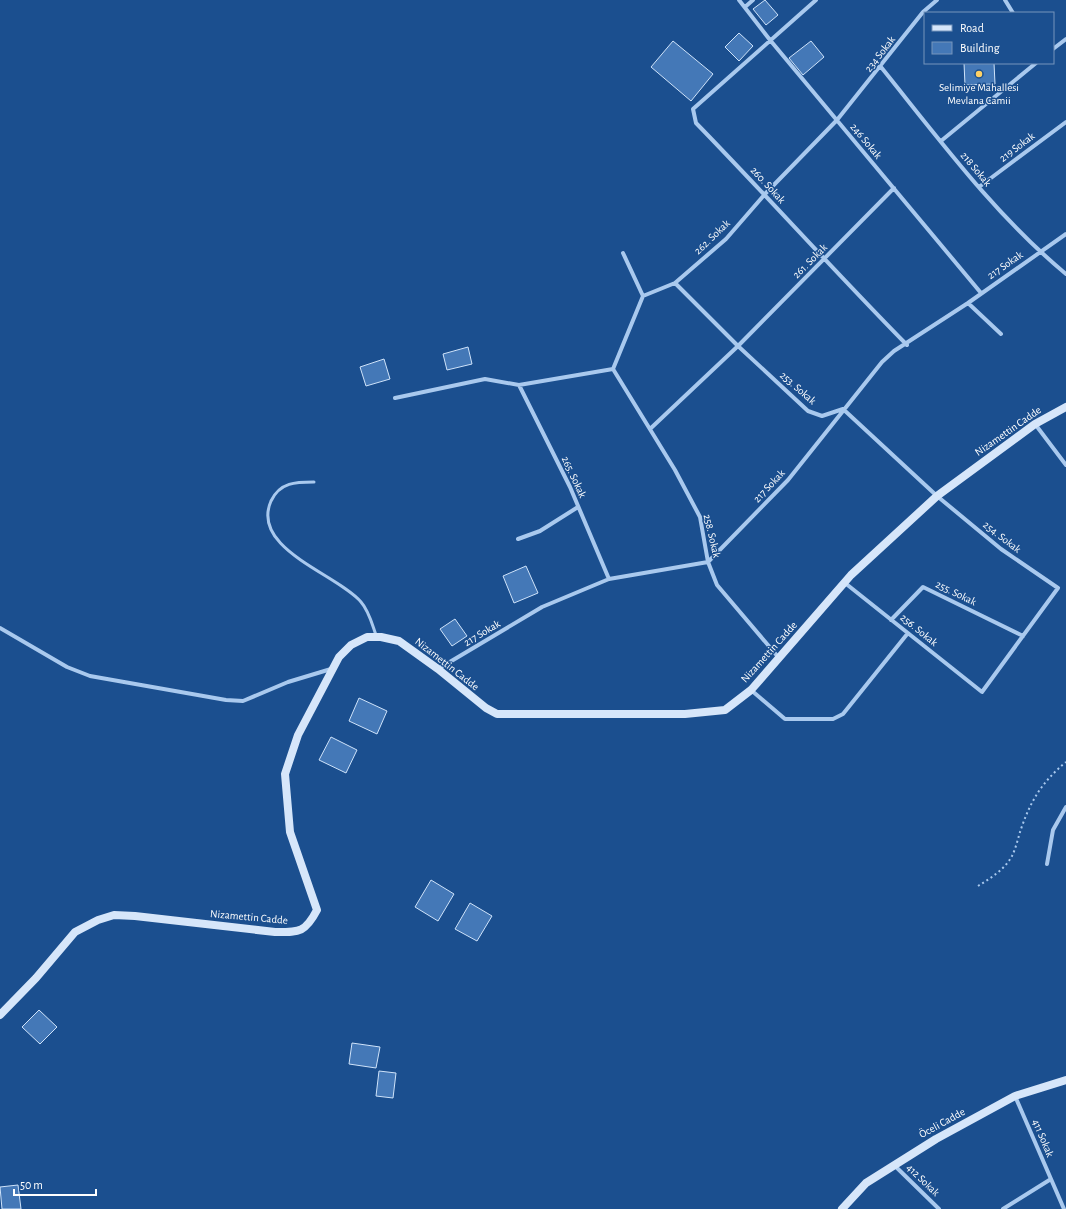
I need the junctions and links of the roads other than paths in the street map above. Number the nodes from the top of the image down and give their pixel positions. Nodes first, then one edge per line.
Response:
1 (739, 0) edge
2 (754, 0) edge
3 (816, 0) edge
4 (937, 0) edge
5 (1005, 0) edge
6 (745, 7) junction
7 (1012, 12) edge
8 (1066, 39) edge
9 (770, 40) junction
10 (1054, 48) edge
11 (1035, 64) edge
12 (881, 67) junction
13 (837, 120) junction
14 (1066, 122) edge
15 (941, 141) junction
16 (979, 187) junction
17 (894, 188) junction
18 (765, 194) junction
19 (1066, 234) edge
20 (1040, 252) junction
21 (623, 253) dead end
22 (824, 260) junction
23 (1066, 274) edge
24 (675, 283) junction
25 (981, 293) junction
26 (643, 296) junction
27 (968, 303) junction
28 (1001, 334) dead end
29 (907, 345) junction
30 (738, 346) junction
31 (613, 369) junction
32 (519, 385) junction
33 (395, 398) dead end
34 (1066, 407) edge
35 (843, 410) junction
36 (1034, 424) junction
37 (650, 429) junction
38 (1066, 465) edge
39 (314, 482) dead end
40 (937, 496) junction
41 (578, 506) junction
42 (518, 539) dead end
43 (708, 562) junction
44 (609, 579) junction
45 (845, 583) junction
46 (892, 620) junction
47 (0, 628) edge
48 (908, 633) junction
49 (1023, 636) junction
50 (377, 637) junction
51 (779, 658) junction
52 (331, 669) junction
53 (438, 669) junction
54 (751, 690) junction
55 (1066, 807) edge
56 (1047, 864) dead end
57 (0, 1015) edge
58 (1066, 1080) edge
59 (1015, 1096) junction
60 (894, 1165) junction
61 (1051, 1179) junction
62 (842, 1209) edge
63 (939, 1209) edge
64 (1003, 1209) edge
65 (1064, 1209) edge

1 - 6 street, 246 Sokak
2 - 6 street
3 - 9 street
4 - 12 street, 234 Sokak
5 - 7 street
6 - 9 street, 246 Sokak
8 - 10 street
9 - 13 street, 246 Sokak
9 - 18 street, 260. Sokak
11 - 15 street
12 - 13 street, 234 Sokak
12 - 15 street, 218 Sokak
13 - 17 street, 246 Sokak
13 - 18 street, 262. Sokak
14 - 16 street, 219 Sokak
15 - 16 street, 218 Sokak
16 - 20 street, 218 Sokak
17 - 22 street, 261. Sokak
17 - 25 street, 246 Sokak
18 - 22 street, 260. Sokak
18 - 24 street, 262. Sokak
19 - 20 street, 217 Sokak
20 - 23 street, 218 Sokak
20 - 25 street, 217 Sokak
21 - 26 street
22 - 29 street, 260. Sokak
22 - 30 street, 261. Sokak
24 - 26 street, 262. Sokak
24 - 30 street, 253. Sokak
25 - 27 street, 217 Sokak
26 - 31 street
27 - 28 street
27 - 29 street, 217 Sokak
29 - 35 street, 217 Sokak
30 - 35 street, 253. Sokak
30 - 37 street, 261. Sokak
31 - 32 street
31 - 37 street, 258. Sokak
32 - 33 street
32 - 41 street, 265. Sokak
34 - 36 street, Nizamettin Cadde
35 - 40 street
35 - 43 street, 217 Sokak
36 - 38 street
36 - 40 street, Nizamettin Cadde
37 - 43 street, 258. Sokak
39 - 50 lane
40 - 45 street, Nizamettin Cadde
40 - 49 street, 254. Sokak
41 - 42 street
41 - 44 street, 265. Sokak
43 - 44 street, 217 Sokak
43 - 51 street, 258. Sokak
44 - 53 street, 217 Sokak
45 - 46 street, 256. Sokak
45 - 51 street, Nizamettin Cadde
46 - 48 street, 256. Sokak
46 - 49 street, 255. Sokak
47 - 52 street
48 - 49 street, 256. Sokak
48 - 54 street
50 - 52 street, Nizamettin Cadde
50 - 53 street, Nizamettin Cadde
51 - 54 street, Nizamettin Cadde
52 - 57 street, Nizamettin Cadde
53 - 54 street, Nizamettin Cadde
55 - 56 street
58 - 59 street, Öceli Cadde
59 - 60 street, Öceli Cadde
59 - 61 street, 411 Sokak
60 - 62 street, Öceli Cadde
60 - 63 street, 412 Sokak
61 - 64 street
61 - 65 street, 411 Sokak

